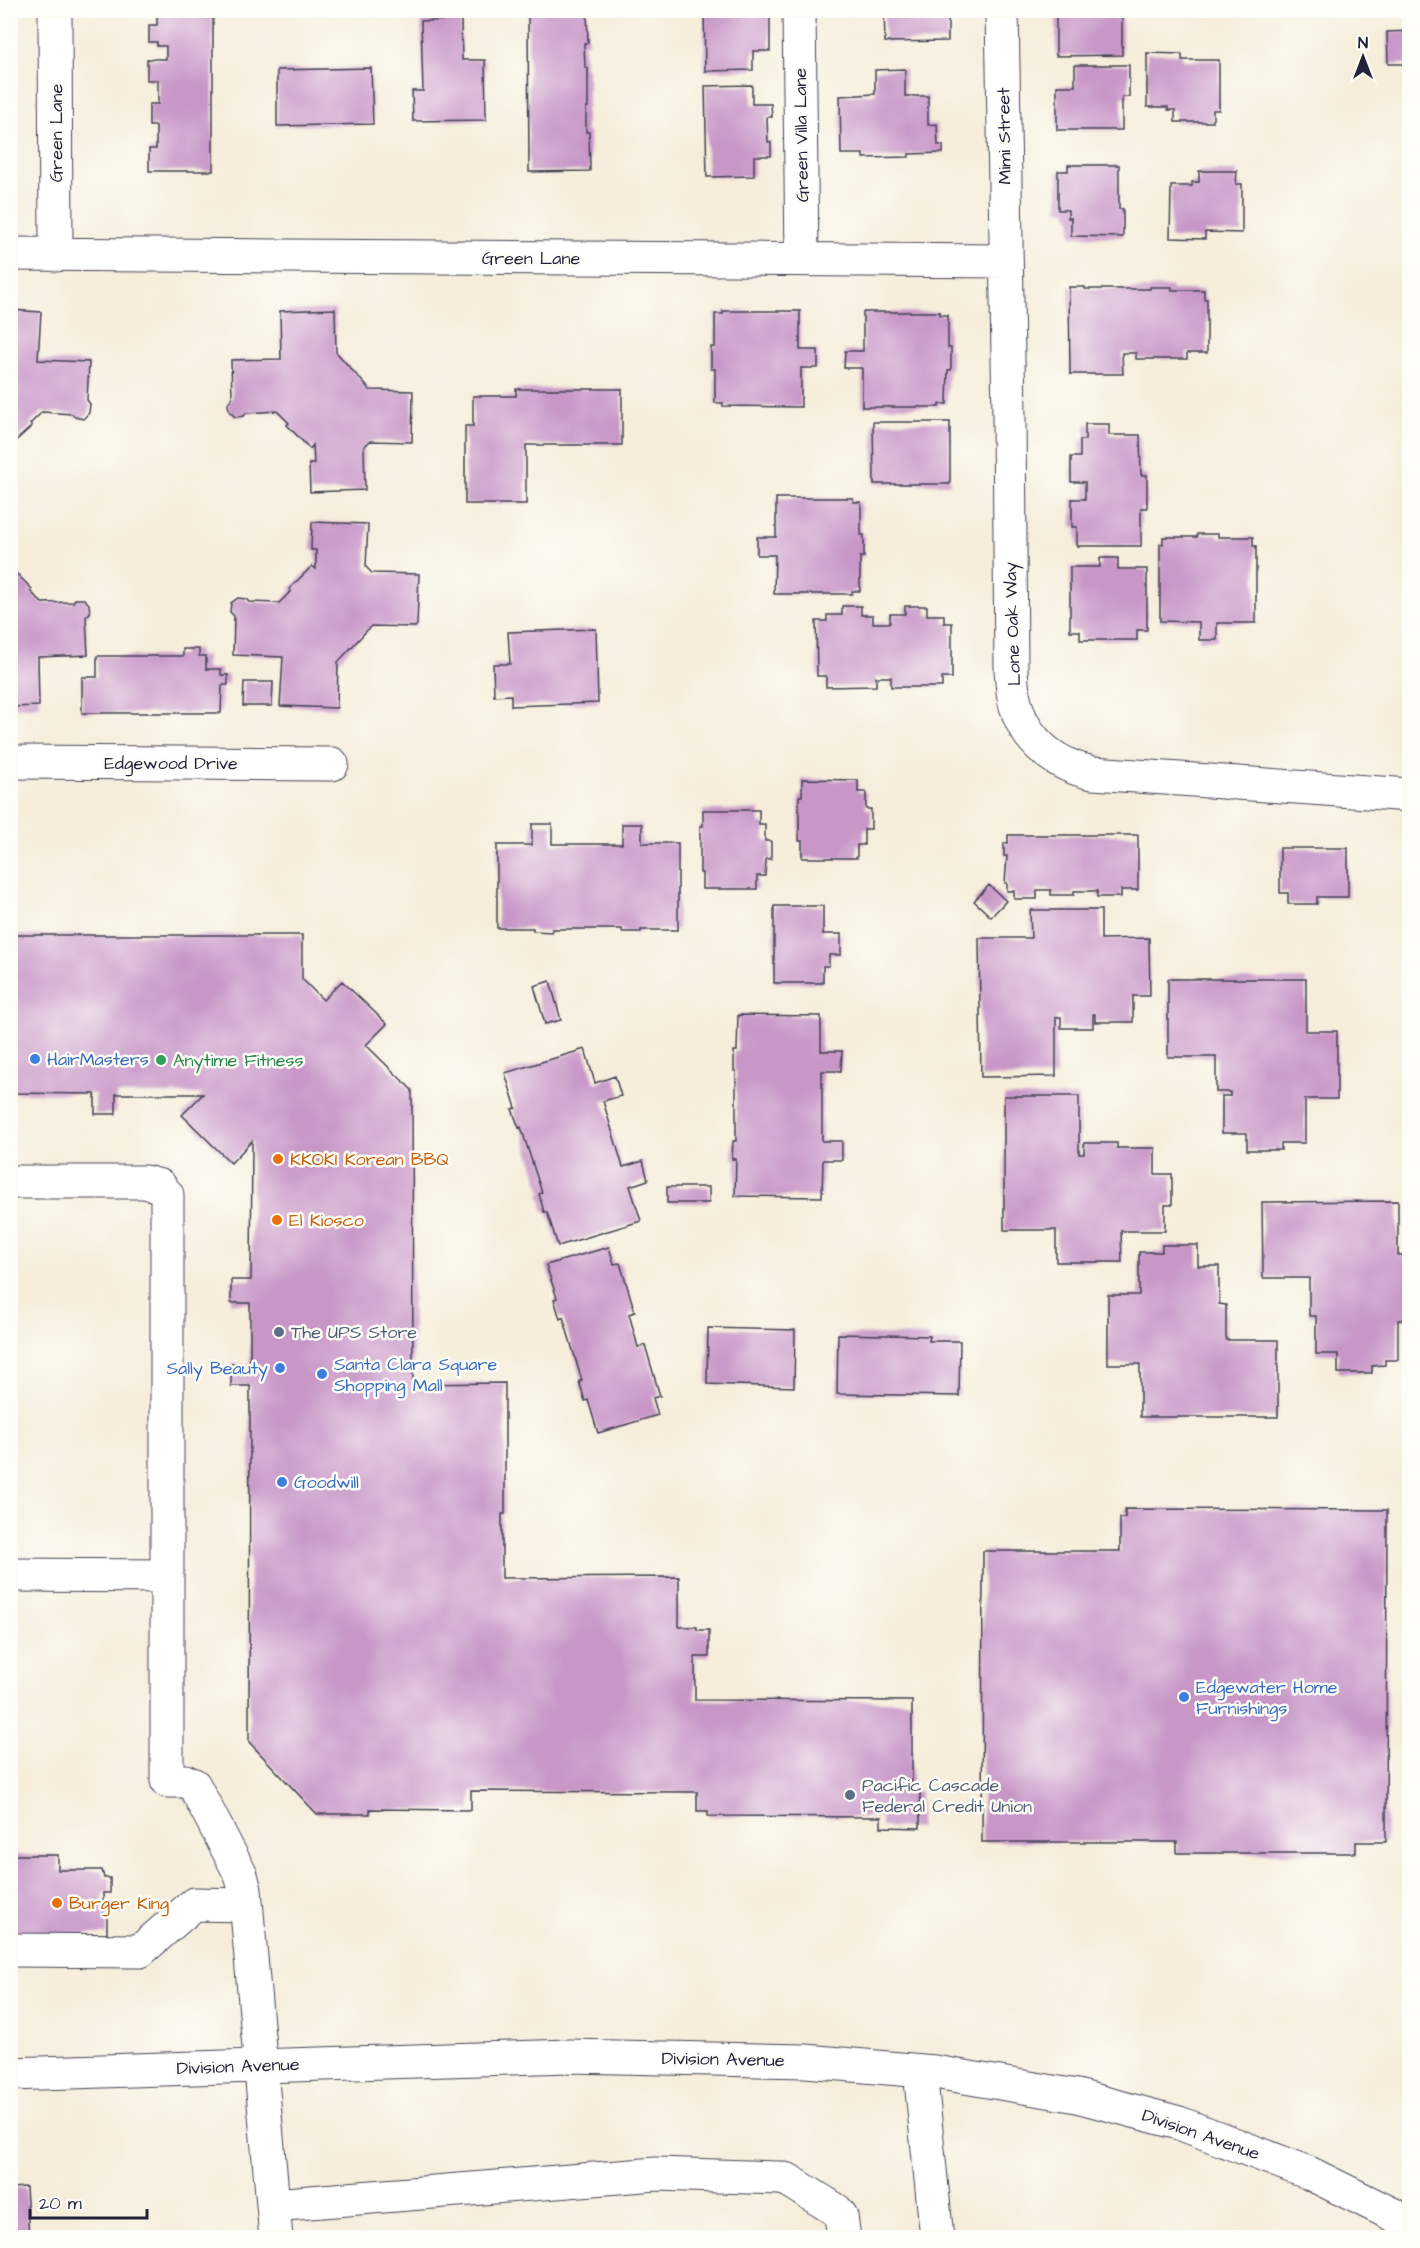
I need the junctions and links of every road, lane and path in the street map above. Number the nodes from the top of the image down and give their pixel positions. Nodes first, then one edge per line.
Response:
1 (55, 10) edge
2 (799, 10) edge
3 (1002, 10) edge
4 (10, 255) edge
5 (56, 255) junction
6 (802, 259) junction
7 (1006, 261) junction
8 (10, 762) edge
9 (332, 764) dead end
10 (1410, 795) edge
11 (10, 1182) edge
12 (10, 1575) edge
13 (166, 1576) junction
14 (246, 1905) junction
15 (10, 1950) edge
16 (259, 2065) junction
17 (920, 2071) junction
18 (10, 2074) edge
19 (273, 2205) junction
20 (1410, 2223) edge
21 (276, 2238) edge
22 (844, 2238) edge
23 (937, 2238) edge

1 - 5 street, Green Lane
2 - 6 street, Green Villa Lane
3 - 7 street, Mimi Street
4 - 5 street, Green Lane
5 - 6 street, Green Lane
6 - 7 street, Green Lane
7 - 10 street, Lone Oak Way
8 - 9 street, Edgewood Drive
11 - 13 street
12 - 13 street
13 - 14 street
14 - 15 street
14 - 16 street
16 - 17 street, Division Avenue
16 - 18 street, Division Avenue
16 - 19 street
17 - 20 street, Division Avenue
17 - 23 street
19 - 21 street
19 - 22 street

